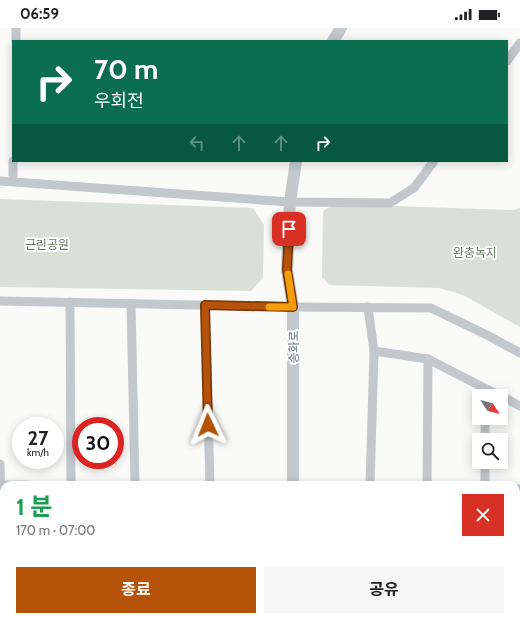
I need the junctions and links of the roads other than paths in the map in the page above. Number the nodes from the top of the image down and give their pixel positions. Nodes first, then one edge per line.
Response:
1 (16, 28) edge
2 (341, 28) edge
3 (16, 40) edge
4 (334, 40) edge
5 (520, 43) edge
6 (508, 59) edge
7 (13, 162) edge
8 (296, 162) edge
9 (433, 162) edge
10 (0, 181) edge
11 (13, 181) junction
12 (290, 202) junction
13 (0, 301) edge
14 (70, 302) junction
15 (131, 304) junction
16 (205, 305) junction
17 (293, 307) junction
18 (368, 307) junction
19 (374, 351) junction
20 (520, 354) edge
21 (428, 359) junction
22 (481, 389) edge
23 (508, 400) edge
24 (520, 406) edge
25 (0, 464) edge
26 (485, 469) edge
27 (71, 481) edge
28 (135, 481) edge
29 (210, 481) edge
30 (293, 481) edge
31 (370, 481) edge
32 (427, 481) edge
33 (485, 481) edge
34 (0, 485) edge

1 - 3 street
2 - 4 street
5 - 6 street
7 - 11 street
8 - 12 street, 송화로
9 - 12 street
10 - 11 street
11 - 12 street
12 - 17 street, 송화로
13 - 14 street
14 - 15 street
14 - 27 street
15 - 16 street
15 - 28 street
16 - 17 street
16 - 29 street
17 - 18 street
17 - 30 street, 송화로
18 - 19 street
18 - 20 street
19 - 21 street
19 - 31 street
21 - 22 street
21 - 32 street
23 - 24 street
25 - 34 street
26 - 33 street

